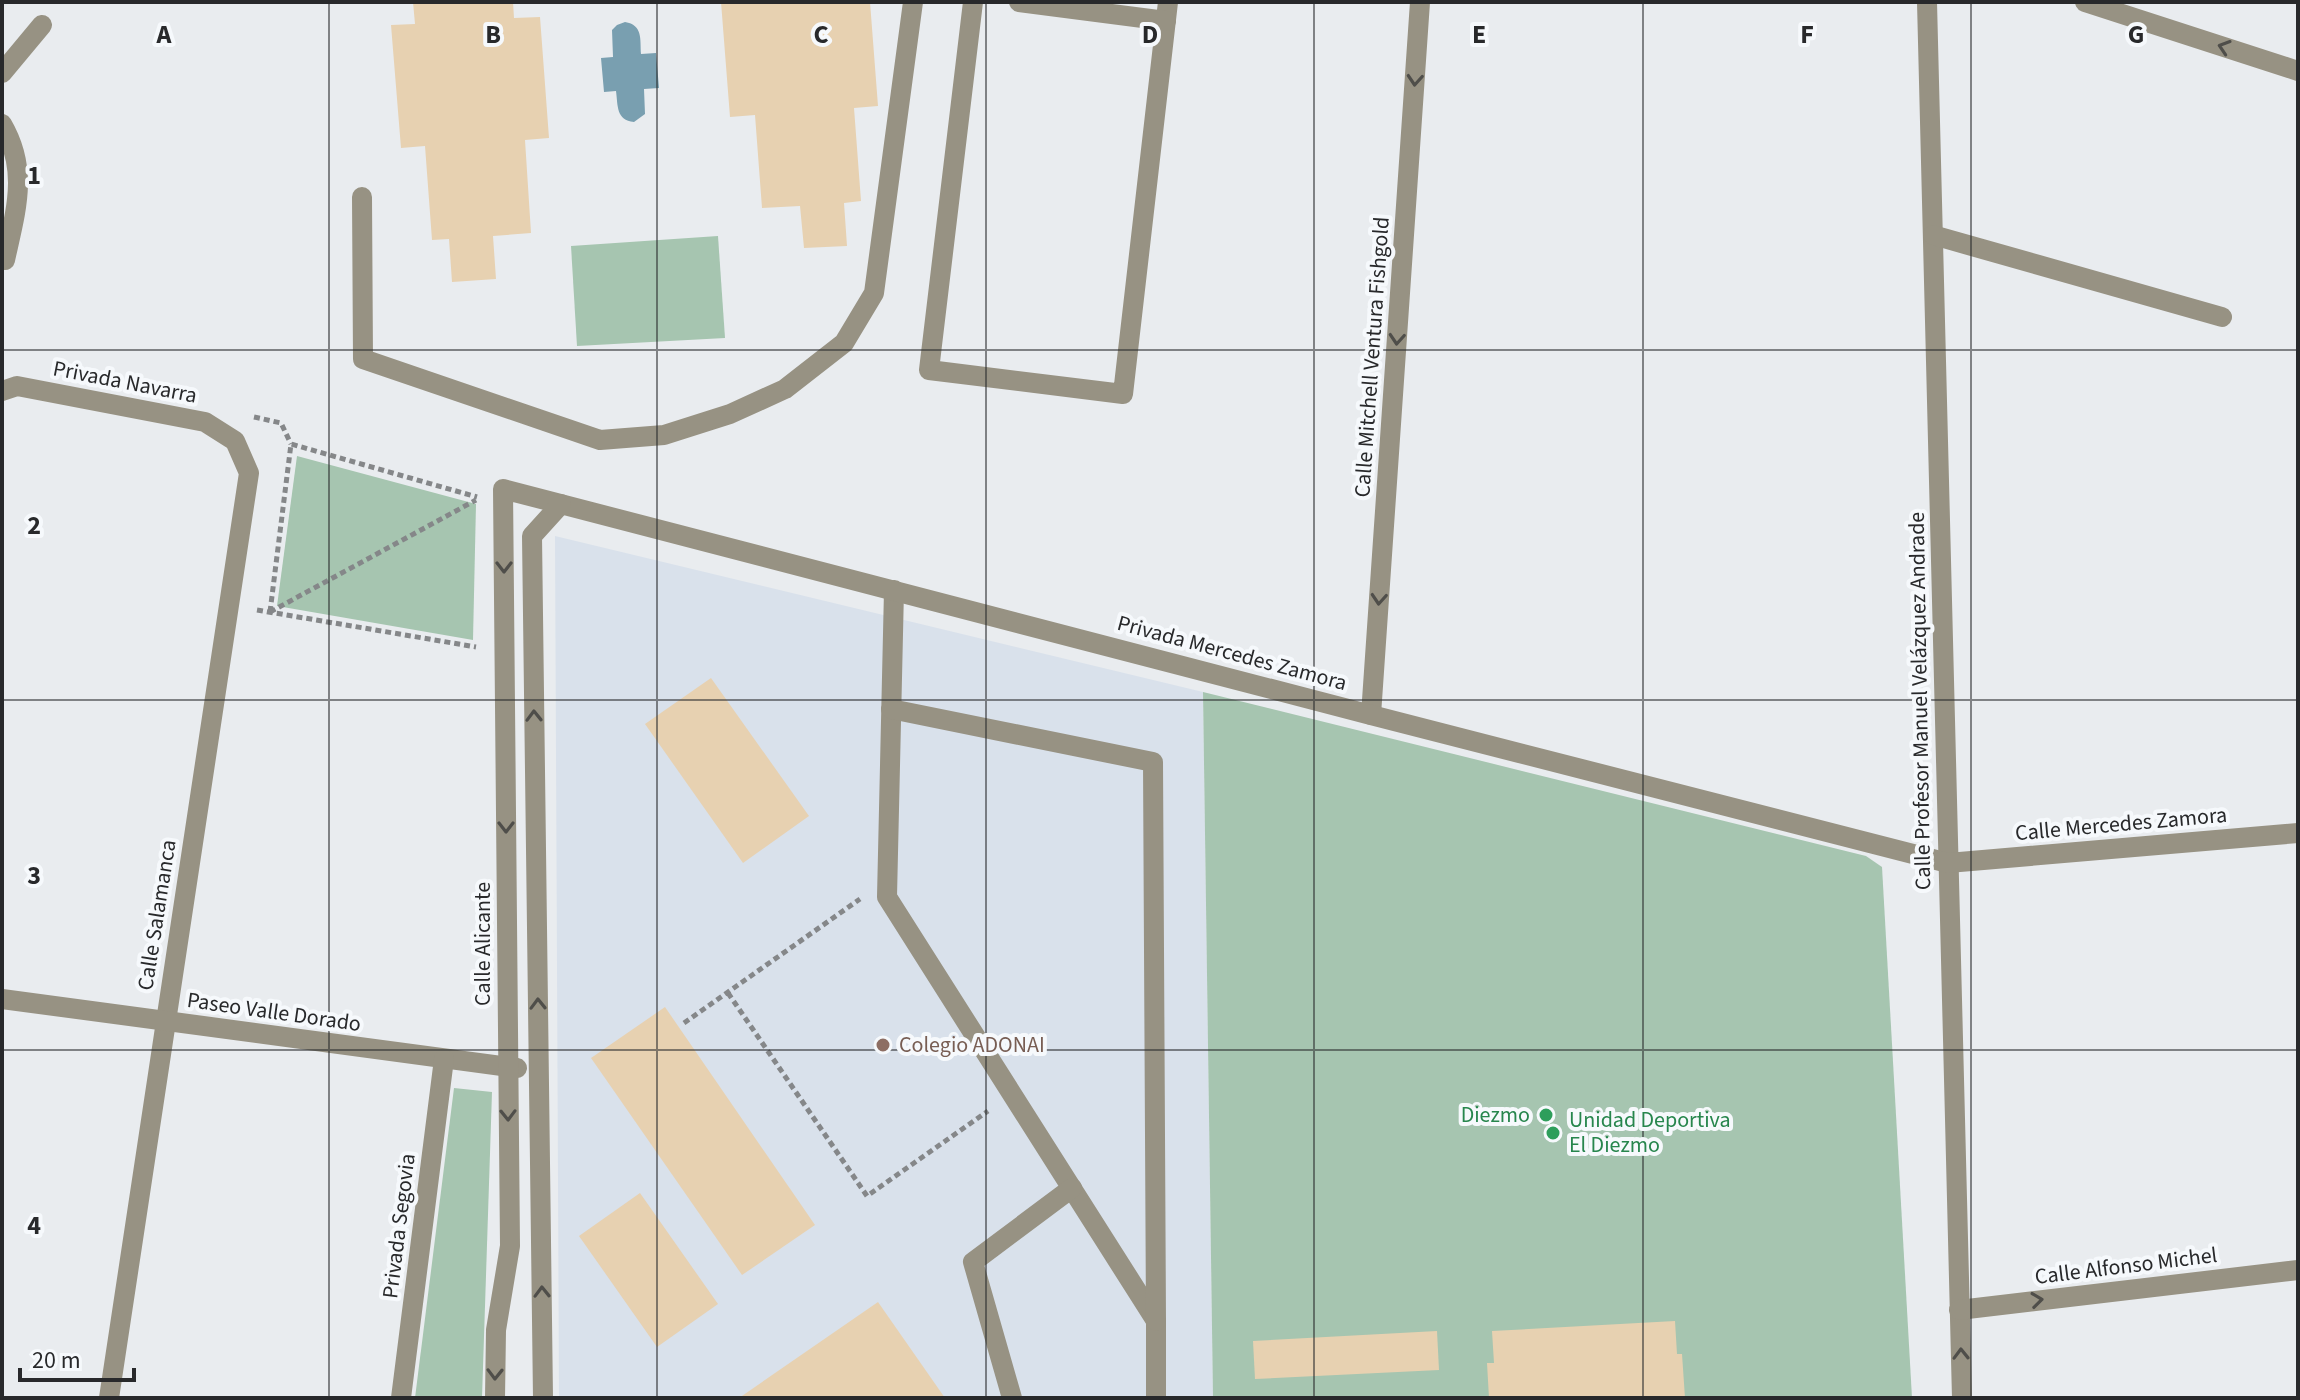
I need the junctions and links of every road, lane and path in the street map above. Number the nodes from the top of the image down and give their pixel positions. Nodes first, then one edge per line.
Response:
1 (913, 2) edge
2 (973, 2) edge
3 (1019, 2) edge
4 (1420, 2) edge
5 (1927, 2) edge
6 (2085, 2) edge
7 (1167, 11) edge
8 (42, 25) dead end
9 (2298, 71) edge
10 (2, 73) edge
11 (2, 124) edge
12 (362, 197) dead end
13 (1933, 235) junction
14 (5, 260) dead end
15 (2222, 317) dead end
16 (2, 391) edge
17 (235, 441) joint
18 (503, 489) joint
19 (561, 504) junction
20 (894, 590) junction
21 (228, 605) junction
22 (270, 612) junction
23 (505, 652) junction
24 (891, 709) junction
25 (1371, 715) junction
26 (2298, 833) edge
27 (1948, 863) junction
28 (887, 880) junction
29 (728, 993) junction
30 (2, 999) edge
31 (166, 1021) junction
32 (684, 1023) dead end
33 (444, 1059) junction
34 (507, 1066) junction
35 (539, 1070) junction
36 (1012, 1094) junction
37 (1072, 1188) junction
38 (2298, 1270) edge
39 (1959, 1310) junction
40 (1156, 1321) junction
41 (109, 1398) edge
42 (401, 1398) edge
43 (495, 1398) edge
44 (543, 1398) edge
45 (1012, 1398) edge
46 (1156, 1398) edge
47 (1962, 1398) edge

1 - 12 street
2 - 7 street
3 - 7 street
4 -> 25 street, Calle Mitchell Ventura Fishgold
5 - 13 street, Calle Profesor Manuel Velázquez Andrade
9 -> 6 street
8 - 10 street
11 - 14 street
13 - 15 street
13 - 27 street, Calle Profesor Manuel Velázquez Andrade
16 - 17 street, Privada Navarra
17 - 21 street, Calle Salamanca
18 - 19 street, Privada Mercedes Zamora
18 -> 23 street, Calle Alicante
19 - 20 street, Privada Mercedes Zamora
35 -> 19 street
20 - 24 street
20 - 25 street, Privada Mercedes Zamora
21 - 22 path
21 - 31 street, Calle Salamanca
22 - 22 path
22 - 23 path
23 -> 34 street, Calle Alicante
24 - 28 street
24 - 40 street
25 - 27 street, Privada Mercedes Zamora
26 - 27 street, Calle Mercedes Zamora
27 - 39 street, Calle Profesor Manuel Velázquez Andrade
28 - 29 path
28 - 36 street
29 - 32 path
29 - 36 path
30 - 31 street, Paseo Valle Dorado
31 - 33 street, Paseo Valle Dorado
31 - 41 street, Calle Salamanca
33 - 34 street, Paseo Valle Dorado
33 - 42 street, Privada Segovia
34 - 35 street, Paseo Valle Dorado
34 -> 43 street, Calle Alicante
44 -> 35 street
36 - 37 street
37 - 40 street
37 - 45 street
39 -> 38 street, Calle Alfonso Michel
47 -> 39 street, Calle Profesor Manuel Velázquez Andrade
40 - 46 street

